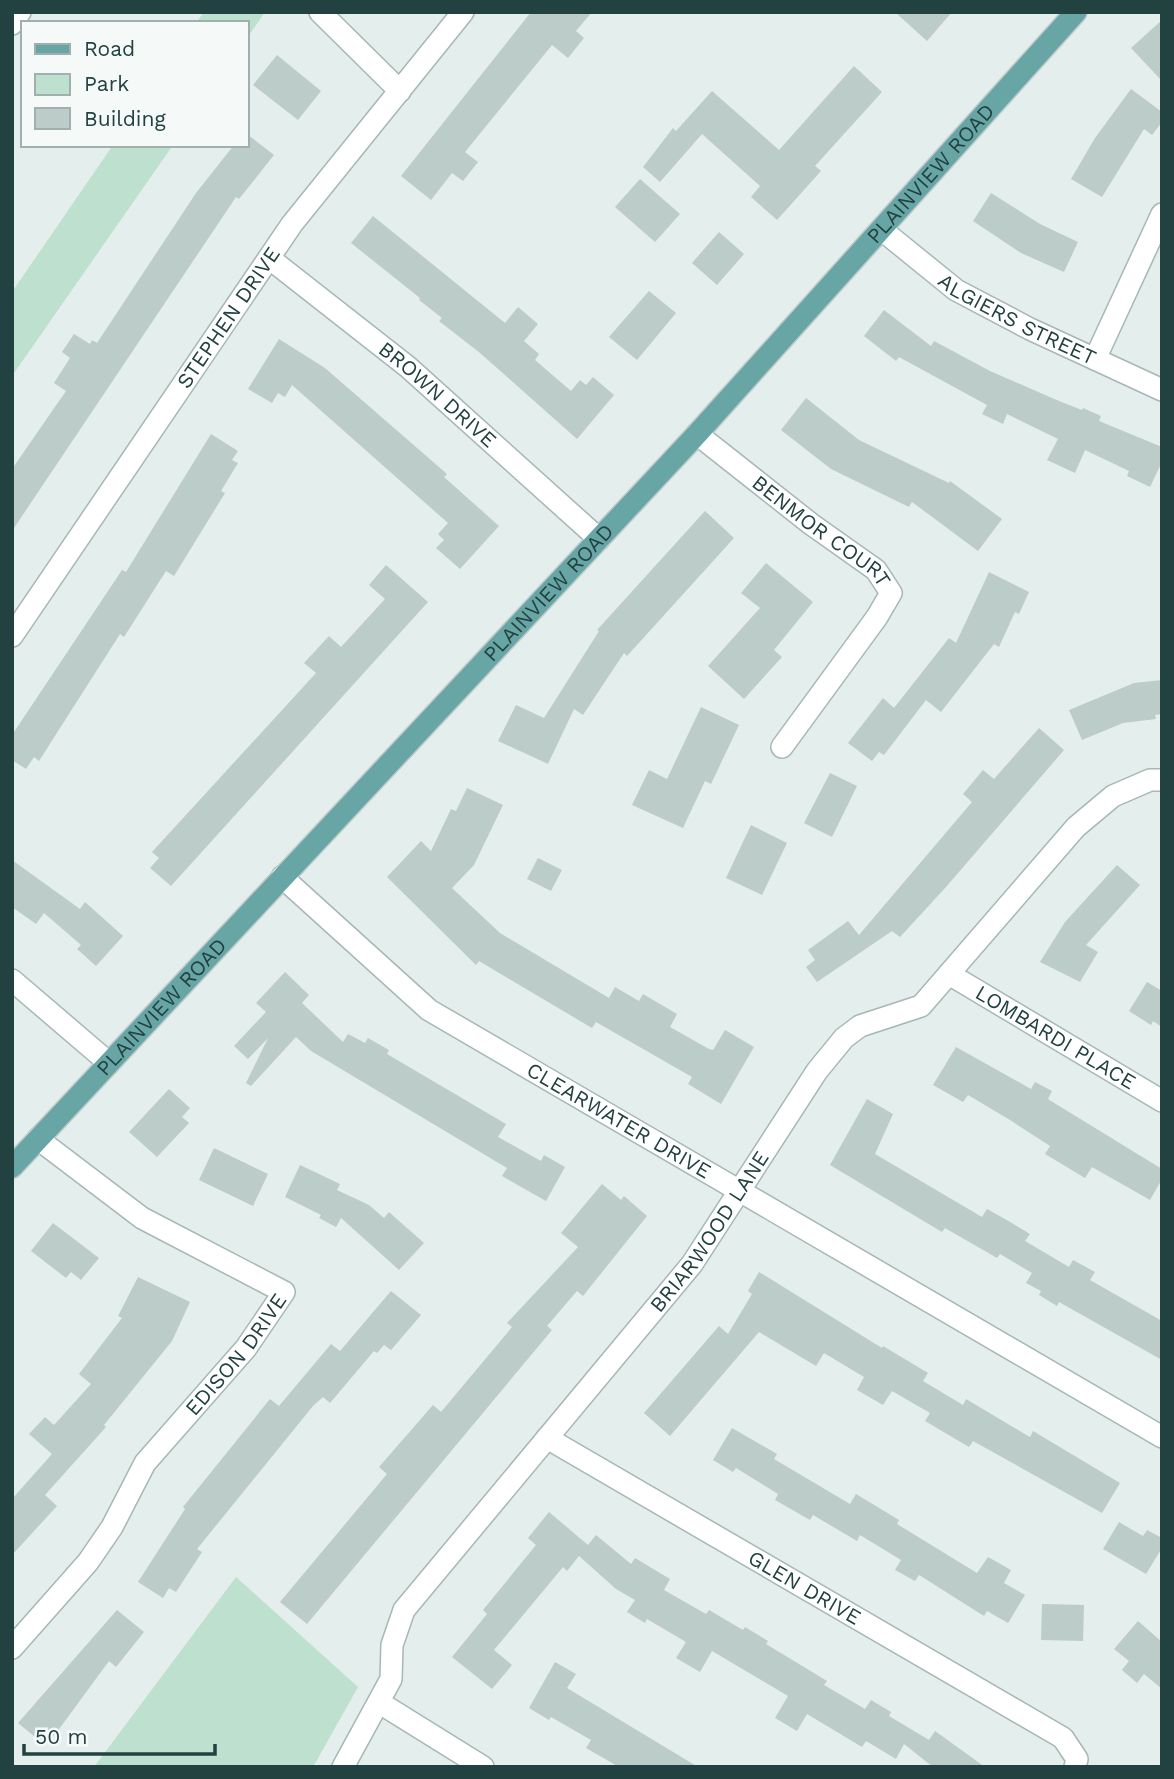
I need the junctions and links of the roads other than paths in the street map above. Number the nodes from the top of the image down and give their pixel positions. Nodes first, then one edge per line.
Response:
1 (20, 12) edge
2 (320, 12) edge
3 (463, 12) edge
4 (1076, 12) edge
5 (12, 24) edge
6 (400, 91) junction
7 (1162, 214) edge
8 (882, 230) junction
9 (270, 258) junction
10 (1095, 359) junction
11 (1162, 390) edge
12 (697, 434) junction
13 (599, 540) junction
14 (12, 636) edge
15 (782, 747) dead end
16 (1162, 780) edge
17 (282, 877) junction
18 (948, 974) junction
19 (12, 980) edge
20 (108, 1063) junction
21 (1162, 1101) edge
22 (38, 1139) junction
23 (12, 1167) edge
24 (739, 1190) junction
25 (1162, 1437) edge
26 (547, 1438) junction
27 (12, 1648) edge
28 (380, 1703) junction
29 (343, 1767) edge
30 (483, 1767) edge
31 (1075, 1767) edge

1 - 5 street
2 - 6 street
3 - 6 street, STEPHEN DRIVE
4 - 8 main road, PLAINVIEW ROAD
6 - 9 street, STEPHEN DRIVE
7 - 10 street
8 - 10 street, ALGIERS STREET
8 - 12 main road, PLAINVIEW ROAD
9 - 13 street, BROWN DRIVE
9 - 14 street, STEPHEN DRIVE
10 - 11 street, ALGIERS STREET
12 - 13 main road, PLAINVIEW ROAD
12 - 15 street, BENMOR COURT
13 - 17 main road, PLAINVIEW ROAD
16 - 18 street, BRIARWOOD LANE
17 - 20 main road, PLAINVIEW ROAD
17 - 24 street, CLEARWATER DRIVE
18 - 21 street, LOMBARDI PLACE
18 - 24 street, BRIARWOOD LANE
19 - 20 street
20 - 22 main road, PLAINVIEW ROAD
22 - 23 main road, PLAINVIEW ROAD
22 - 27 street, EDISON DRIVE
24 - 25 street, CLEARWATER DRIVE
24 - 26 street, BRIARWOOD LANE
26 - 28 street, BRIARWOOD LANE
26 - 31 street, GLEN DRIVE
28 - 29 street, BRIARWOOD LANE
28 - 30 street

